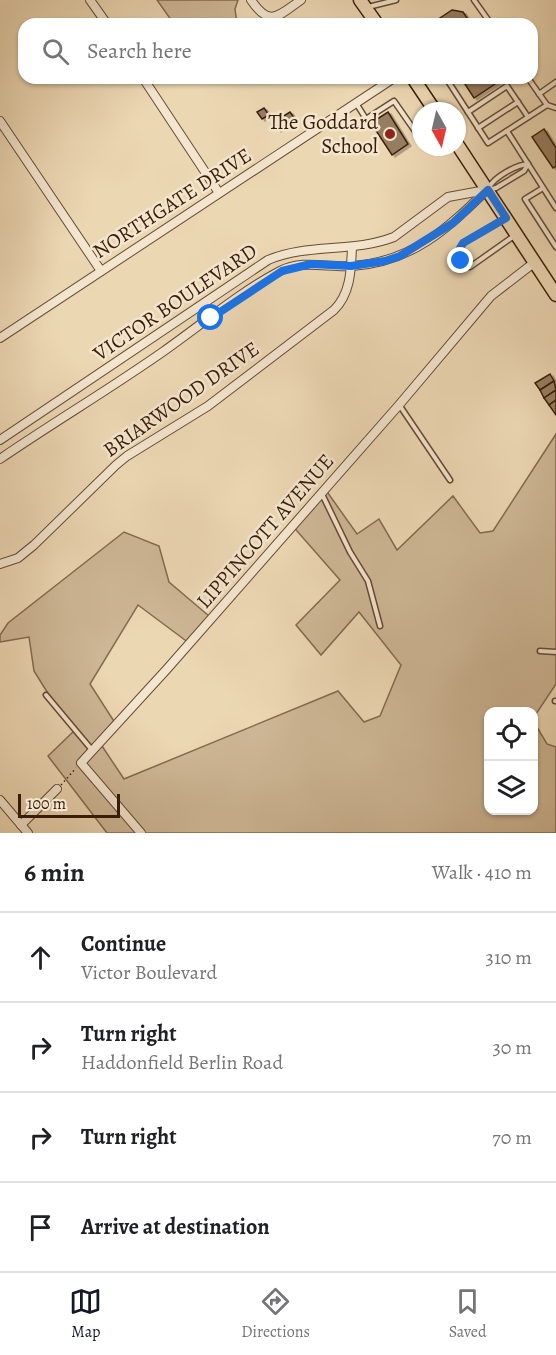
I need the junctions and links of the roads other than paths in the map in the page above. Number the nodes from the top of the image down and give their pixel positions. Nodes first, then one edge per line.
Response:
1 (90, 0) edge
2 (251, 0) edge
3 (301, 0) edge
4 (396, 0) edge
5 (474, 0) edge
6 (363, 4) edge
7 (103, 18) edge
8 (372, 18) edge
9 (487, 18) edge
10 (556, 82) edge
11 (147, 84) edge
12 (385, 84) edge
13 (417, 84) edge
14 (450, 84) edge
15 (532, 84) edge
16 (539, 94) junction
17 (429, 102) edge
18 (518, 102) junction
19 (356, 104) junction
20 (547, 105) junction
21 (556, 108) edge
22 (468, 112) junction
23 (528, 117) junction
24 (0, 121) edge
25 (412, 127) edge
26 (478, 128) junction
27 (507, 131) junction
28 (465, 156) edge
29 (528, 164) junction
30 (543, 188) junction
31 (488, 190) junction
32 (219, 193) junction
33 (556, 208) edge
34 (506, 218) junction
35 (517, 234) junction
36 (352, 247) junction
37 (556, 247) edge
38 (535, 262) junction
39 (351, 266) junction
40 (101, 271) junction
41 (556, 295) edge
42 (0, 338) edge
43 (399, 405) junction
44 (0, 440) edge
45 (0, 459) edge
46 (450, 480) dead end
47 (321, 494) junction
48 (0, 564) edge
49 (380, 627) dead end
50 (540, 651) dead end
51 (556, 652) edge
52 (46, 695) dead end
53 (92, 751) junction
54 (57, 789) road end
55 (0, 800) edge
56 (21, 825) junction
57 (28, 833) edge
58 (141, 833) edge

1 - 7 street
2 - 3 street
4 - 6 lane
5 - 9 lane
6 - 8 main road
10 - 16 lane
11 - 32 street
12 - 19 street, NORTHGATE DRIVE
13 - 17 main road
14 - 22 lane
15 - 16 lane
16 - 20 lane
18 - 22 lane
18 - 23 lane
18 - 26 lane
19 - 25 lane
19 - 32 street, NORTHGATE DRIVE
20 - 21 lane
20 - 23 lane
22 - 26 lane
23 - 27 lane
24 - 40 street
26 - 27 lane
27 - 29 lane
28 - 31 main road
29 - 30 lane
29 - 31 lane
29 - 31 lane
30 - 33 lane
30 - 37 lane
31 - 34 main road
31 - 36 street, VICTOR BOULEVARD
31 - 39 street, VICTOR BOULEVARD
32 - 40 street, NORTHGATE DRIVE
34 - 35 main road
34 - 35 lane
35 - 38 main road
36 - 39 street, BRIARWOOD DRIVE
36 - 44 street, VICTOR BOULEVARD
38 - 41 main road
38 - 43 street, LIPPINCOTT AVENUE
39 - 45 street, VICTOR BOULEVARD
39 - 48 street, BRIARWOOD DRIVE
40 - 42 street, NORTHGATE DRIVE
43 - 46 lane
43 - 47 street, LIPPINCOTT AVENUE
47 - 49 lane
47 - 53 street, LIPPINCOTT AVENUE
50 - 51 lane
52 - 53 lane
53 - 58 street, LIPPINCOTT AVENUE
54 - 56 street
55 - 56 street
56 - 57 street

